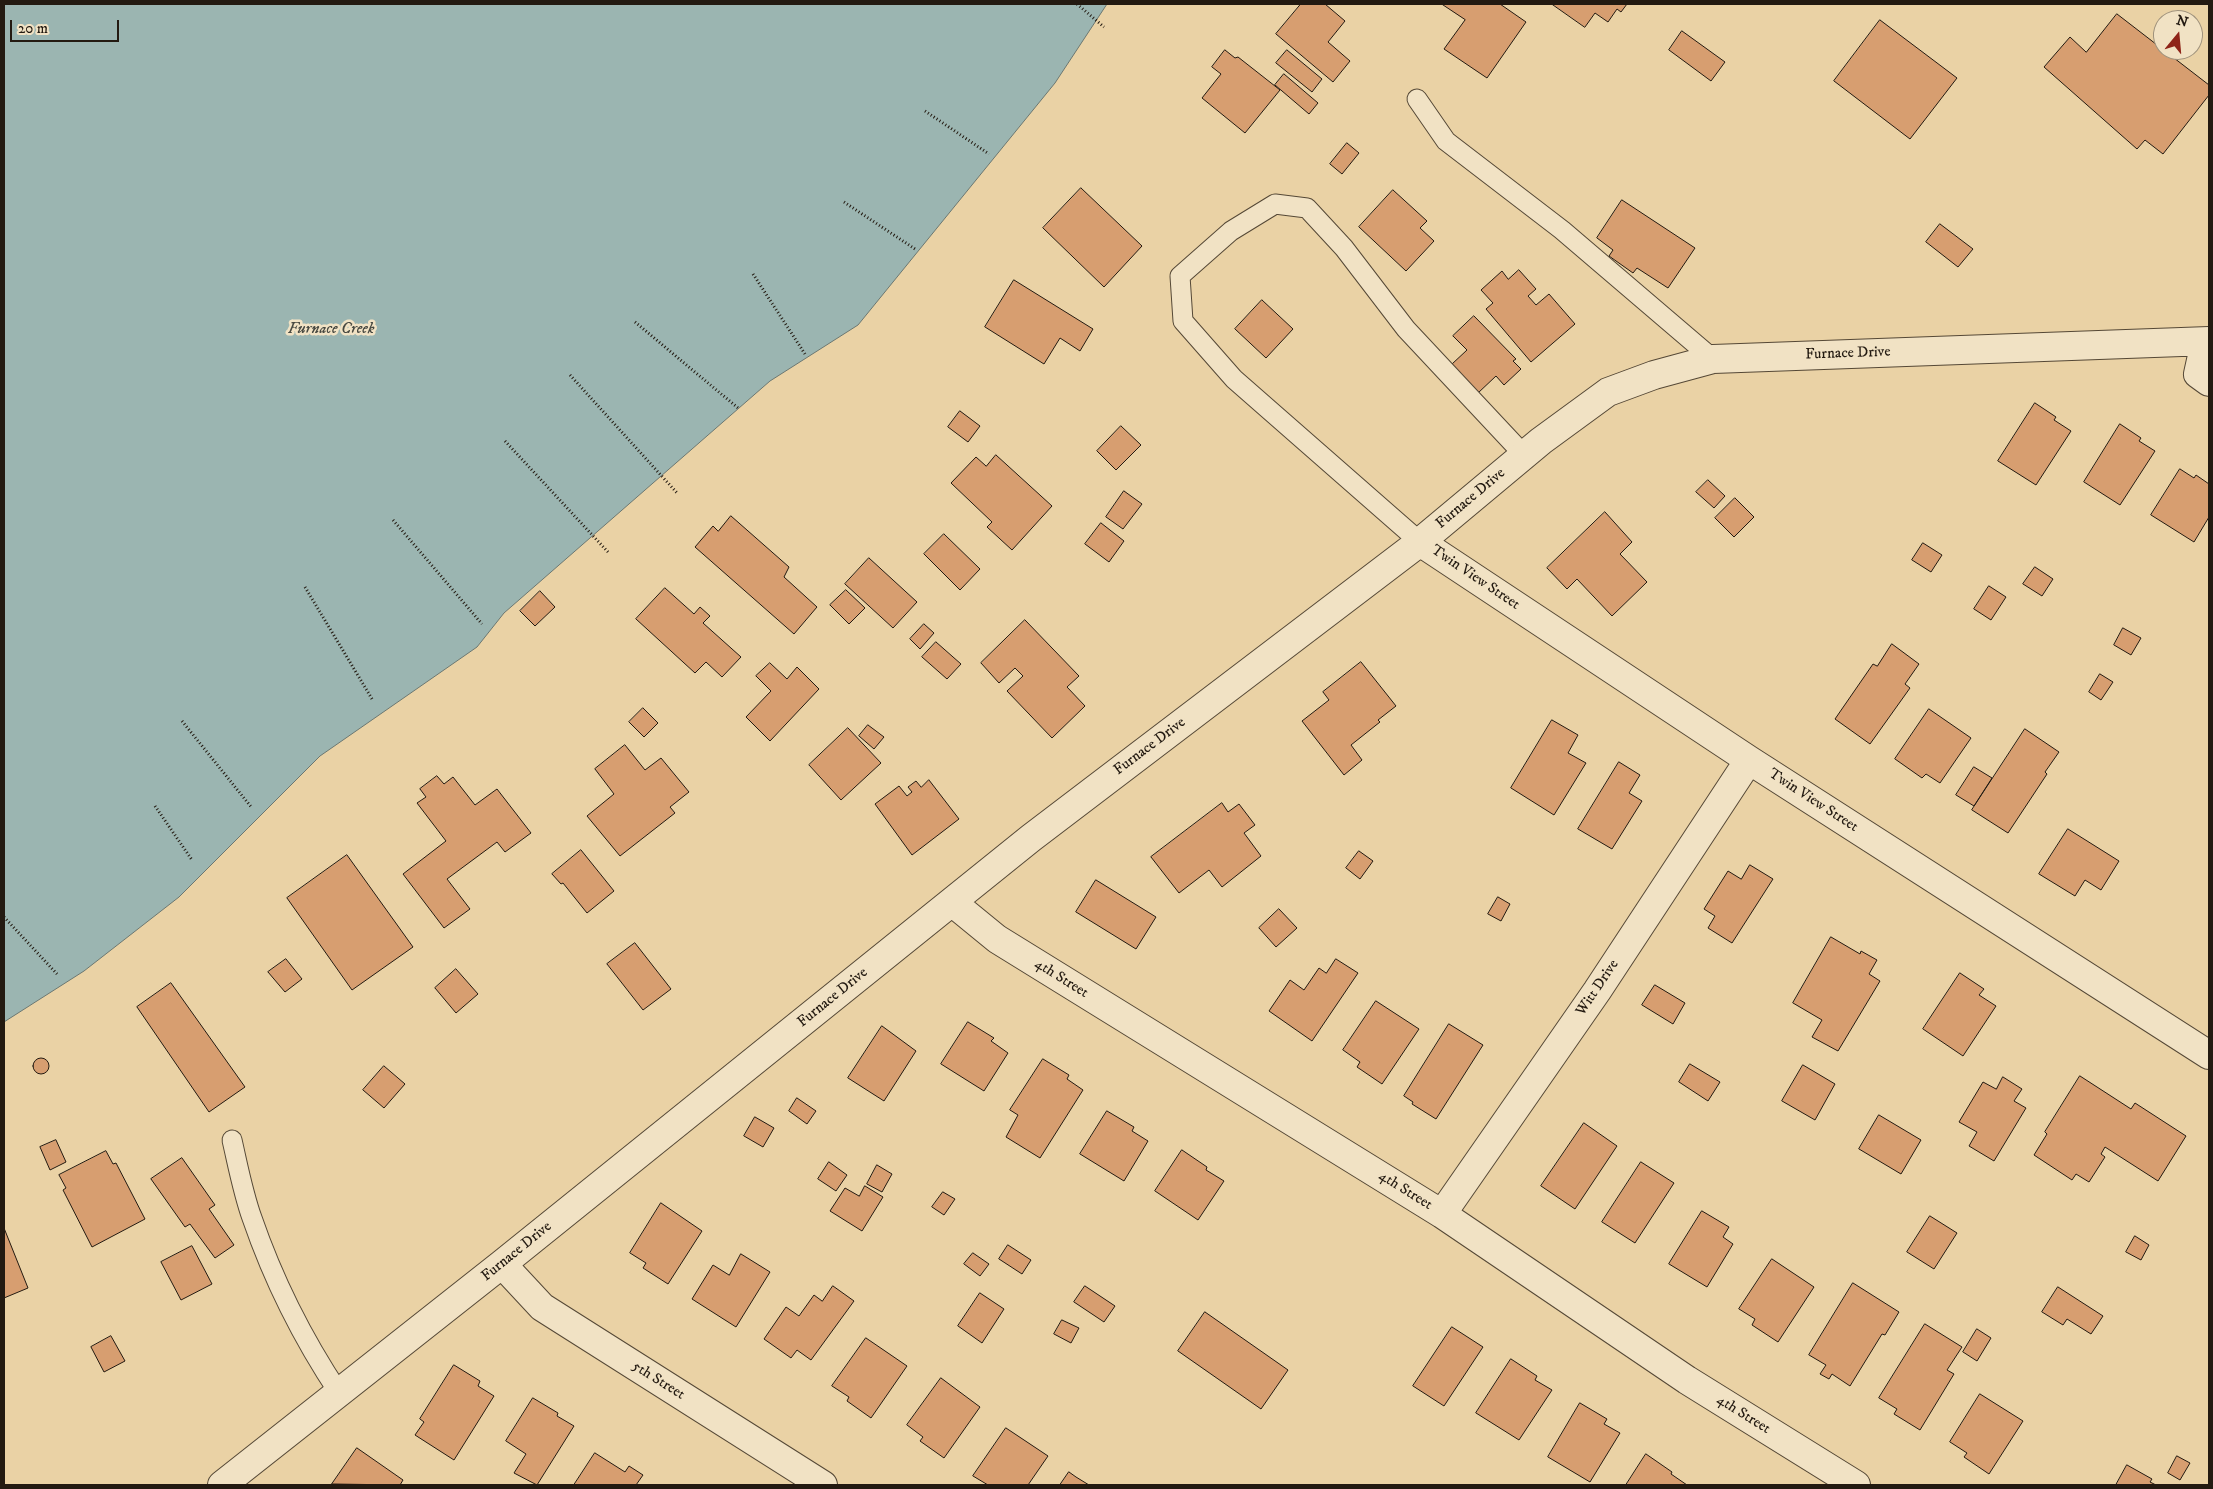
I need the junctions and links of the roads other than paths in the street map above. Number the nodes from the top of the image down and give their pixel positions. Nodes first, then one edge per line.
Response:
1 (1417, 98) dead end
2 (2207, 342) edge
3 (1713, 359) junction
4 (2209, 382) edge
5 (1524, 455) junction
6 (1420, 542) junction
7 (1749, 760) junction
8 (953, 903) junction
9 (2209, 1055) edge
10 (232, 1140) dead end
11 (1442, 1214) junction
12 (502, 1264) junction
13 (339, 1392) junction
14 (222, 1485) edge
15 (823, 1485) edge
16 (1856, 1485) edge

1 - 3 lane
2 - 3 street, Furnace Drive
2 - 4 street
3 - 5 street, Furnace Drive
5 - 6 street, Furnace Drive
5 - 6 lane
6 - 7 street, Twin View Street
6 - 8 street, Furnace Drive
7 - 9 street, Twin View Street
7 - 11 street, Witt Drive
8 - 11 street, 4th Street
8 - 12 street, Furnace Drive
10 - 13 lane
11 - 16 street, 4th Street
12 - 13 street, Furnace Drive
12 - 15 street, 5th Street
13 - 14 street, Furnace Drive

